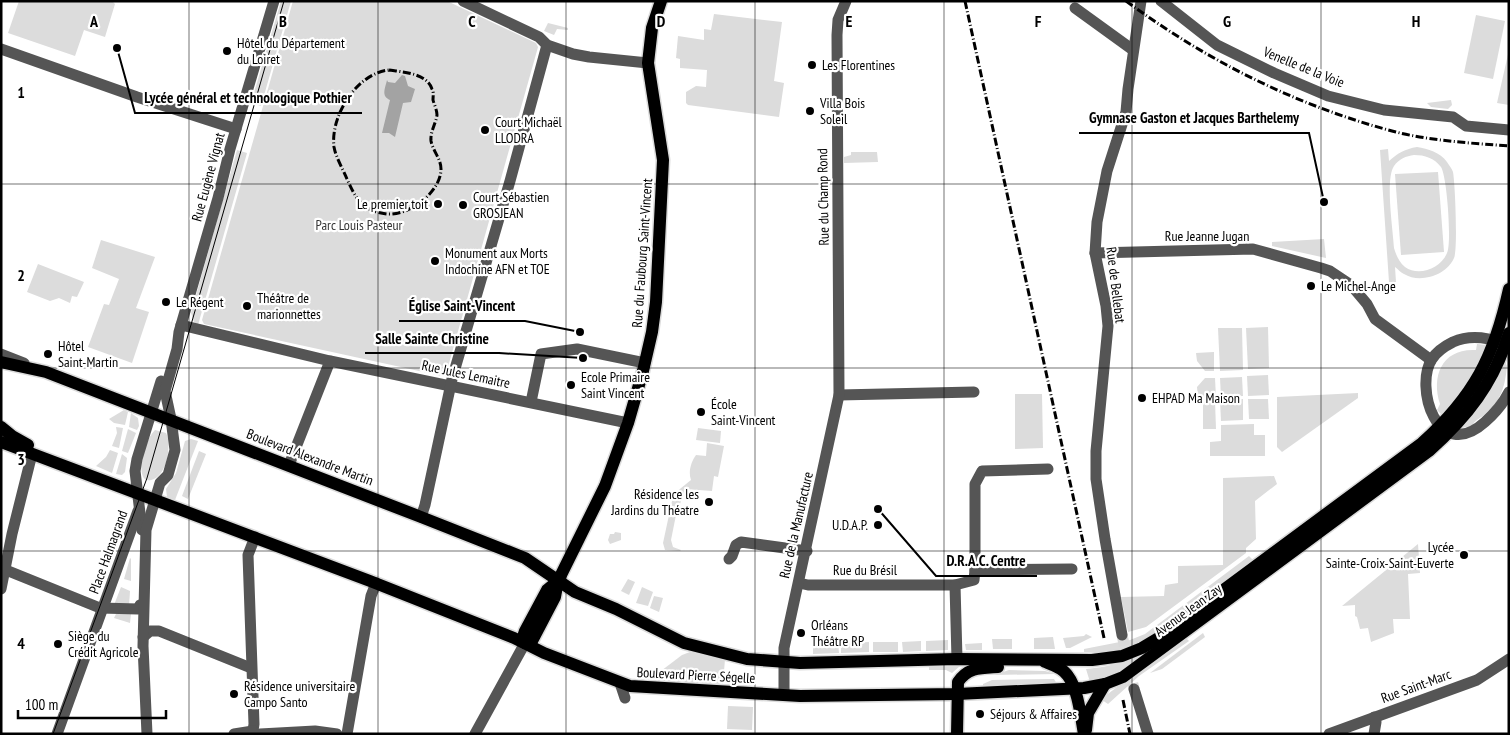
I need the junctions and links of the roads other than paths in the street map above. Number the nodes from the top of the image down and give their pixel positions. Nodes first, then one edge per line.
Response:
1 (274, 1) edge
2 (463, 1) edge
3 (661, 1) edge
4 (846, 1) edge
5 (1141, 1) edge
6 (1161, 1) edge
7 (1075, 8) dead end
8 (547, 45) junction
9 (1, 49) edge
10 (1133, 50) junction
11 (648, 63) junction
12 (237, 128) junction
13 (1509, 130) edge
14 (1095, 253) junction
15 (1509, 289) edge
16 (180, 329) junction
17 (1504, 342) edge
18 (1, 354) edge
19 (1431, 360) junction
20 (330, 361) junction
21 (1, 362) edge
22 (645, 363) junction
23 (46, 372) junction
24 (451, 386) junction
25 (974, 392) dead end
26 (1509, 393) edge
27 (839, 395) junction
28 (531, 402) junction
29 (149, 407) junction
30 (171, 419) junction
31 (628, 423) junction
32 (1, 427) edge
33 (1444, 430) junction
34 (1, 442) edge
35 (32, 454) junction
36 (64, 464) junction
37 (289, 465) junction
38 (1048, 469) dead end
39 (160, 484) junction
40 (137, 493) junction
41 (155, 500) junction
42 (169, 505) junction
43 (140, 507) junction
44 (421, 517) junction
45 (254, 537) junction
46 (806, 551) junction
47 (729, 559) dead end
48 (3, 569) edge
49 (1072, 569) dead end
50 (976, 570) junction
51 (558, 581) junction
52 (376, 583) junction
53 (799, 584) junction
54 (955, 585) junction
55 (1, 589) edge
56 (104, 608) junction
57 (139, 612) junction
58 (146, 634) junction
59 (1122, 635) tunnel mouth
60 (524, 643) junction
61 (958, 658) junction
62 (780, 659) junction
63 (1038, 659) junction
64 (1109, 659) junction
65 (1509, 659) edge
66 (984, 663) junction
67 (1056, 666) junction
68 (251, 668) junction
69 (620, 683) junction
70 (1105, 684) junction
71 (1074, 689) junction
72 (1134, 689) tunnel mouth
73 (956, 694) junction
74 (784, 695) junction
75 (626, 698) dead end
76 (1374, 717) junction
77 (257, 733) edge
78 (57, 734) edge
79 (147, 734) edge
80 (234, 734) edge
81 (337, 734) edge
82 (347, 734) edge
83 (475, 734) edge
84 (957, 734) edge
85 (1085, 734) edge
86 (1148, 734) edge
87 (1329, 734) edge
88 (1374, 734) edge

1 - 12 street, Rue Eugène Vignat
2 - 8 street
3 - 11 main road, Rue du Faubourg Saint-Vincent
4 - 27 street, Rue du Champ Rond
5 - 10 street, Rue de Bellebat
6 - 13 street, Venelle de la Voie
7 - 10 street
8 - 11 street
8 - 24 street
9 - 12 street
10 - 14 street, Rue de Bellebat
11 - 22 main road, Rue du Faubourg Saint-Vincent
12 - 16 street, Rue Eugène Vignat
14 - 19 street, Rue Jeanne Jugan
14 - 59 street, Rue de Bellebat
15 - 17 main road, Avenue Jean Zay
16 - 20 street, Rue Jules Lemaitre
16 - 29 street, Rue Eugène Vignat
16 - 30 street, Rue Eugène Vignat
17 - 19 street
17 - 33 main road, Avenue Jean Zay
18 - 23 street, Boulevard Alexandre Martin
19 - 33 street
20 - 24 street, Rue Jules Lemaitre
20 - 37 street
21 - 23 main road, Boulevard Alexandre Martin
22 - 28 street
22 - 31 main road, Rue du Faubourg Saint-Vincent
23 - 29 main road, Boulevard Alexandre Martin
24 - 28 street, Rue Jules Lemaitre
24 - 44 street
25 - 27 street
26 - 33 street
27 - 46 street, Rue de la Manufacture
28 - 31 street, Rue Jules Lemaitre
29 - 30 main road, Boulevard Alexandre Martin
29 - 40 street
30 - 37 main road, Boulevard Alexandre Martin
30 - 39 street
31 - 51 main road, Rue du Faubourg Saint-Vincent
32 - 36 main road
33 - 64 main road, Avenue Jean Zay
33 - 70 main road, Avenue Jean Zay
34 - 35 main road
35 - 36 main road
35 - 48 street
36 - 40 main road
37 - 44 main road, Boulevard Alexandre Martin
38 - 50 street
39 - 40 street
39 - 41 street
40 - 41 main road
40 - 43 street
41 - 42 main road
41 - 58 street
42 - 45 main road
42 - 58 street
43 - 56 street, Place Halmagrand
43 - 57 street
44 - 51 main road, Boulevard Alexandre Martin
45 - 52 main road
45 - 68 street
46 - 47 street
46 - 53 street, Rue de la Manufacture
48 - 55 street
48 - 56 street
49 - 50 street
50 - 54 street, Rue du Brésil
51 - 60 main road, Rue du Faubourg Saint-Vincent
51 - 62 main road, Boulevard Pierre Ségelle
52 - 60 main road
52 - 82 street
53 - 54 street, Rue du Brésil
53 - 62 street, Rue de la Manufacture
54 - 61 street
56 - 57 street
56 - 78 street, Place Halmagrand
57 - 58 street
58 - 68 street
58 - 79 street
60 - 69 main road, Boulevard Pierre Ségelle
60 - 83 street
61 - 62 main road
61 - 66 main road
62 - 74 street, Rue de la Manufacture
63 - 64 main road, Avenue Jean Zay
63 - 66 main road, Avenue Jean Zay
63 - 67 main road
64 - 67 main road
65 - 76 street, Rue Saint-Marc
66 - 67 main road
66 - 73 main road
67 - 71 main road
68 - 77 street
69 - 74 main road, Boulevard Pierre Ségelle
69 - 75 street
70 - 71 main road, Avenue Jean Zay
70 - 85 main road
71 - 73 main road, Avenue Jean Zay
71 - 85 main road
72 - 86 street
73 - 74 main road, Avenue Jean Zay
73 - 84 main road
76 - 87 street, Rue Saint-Marc
76 - 88 street
77 - 80 street
77 - 81 street

